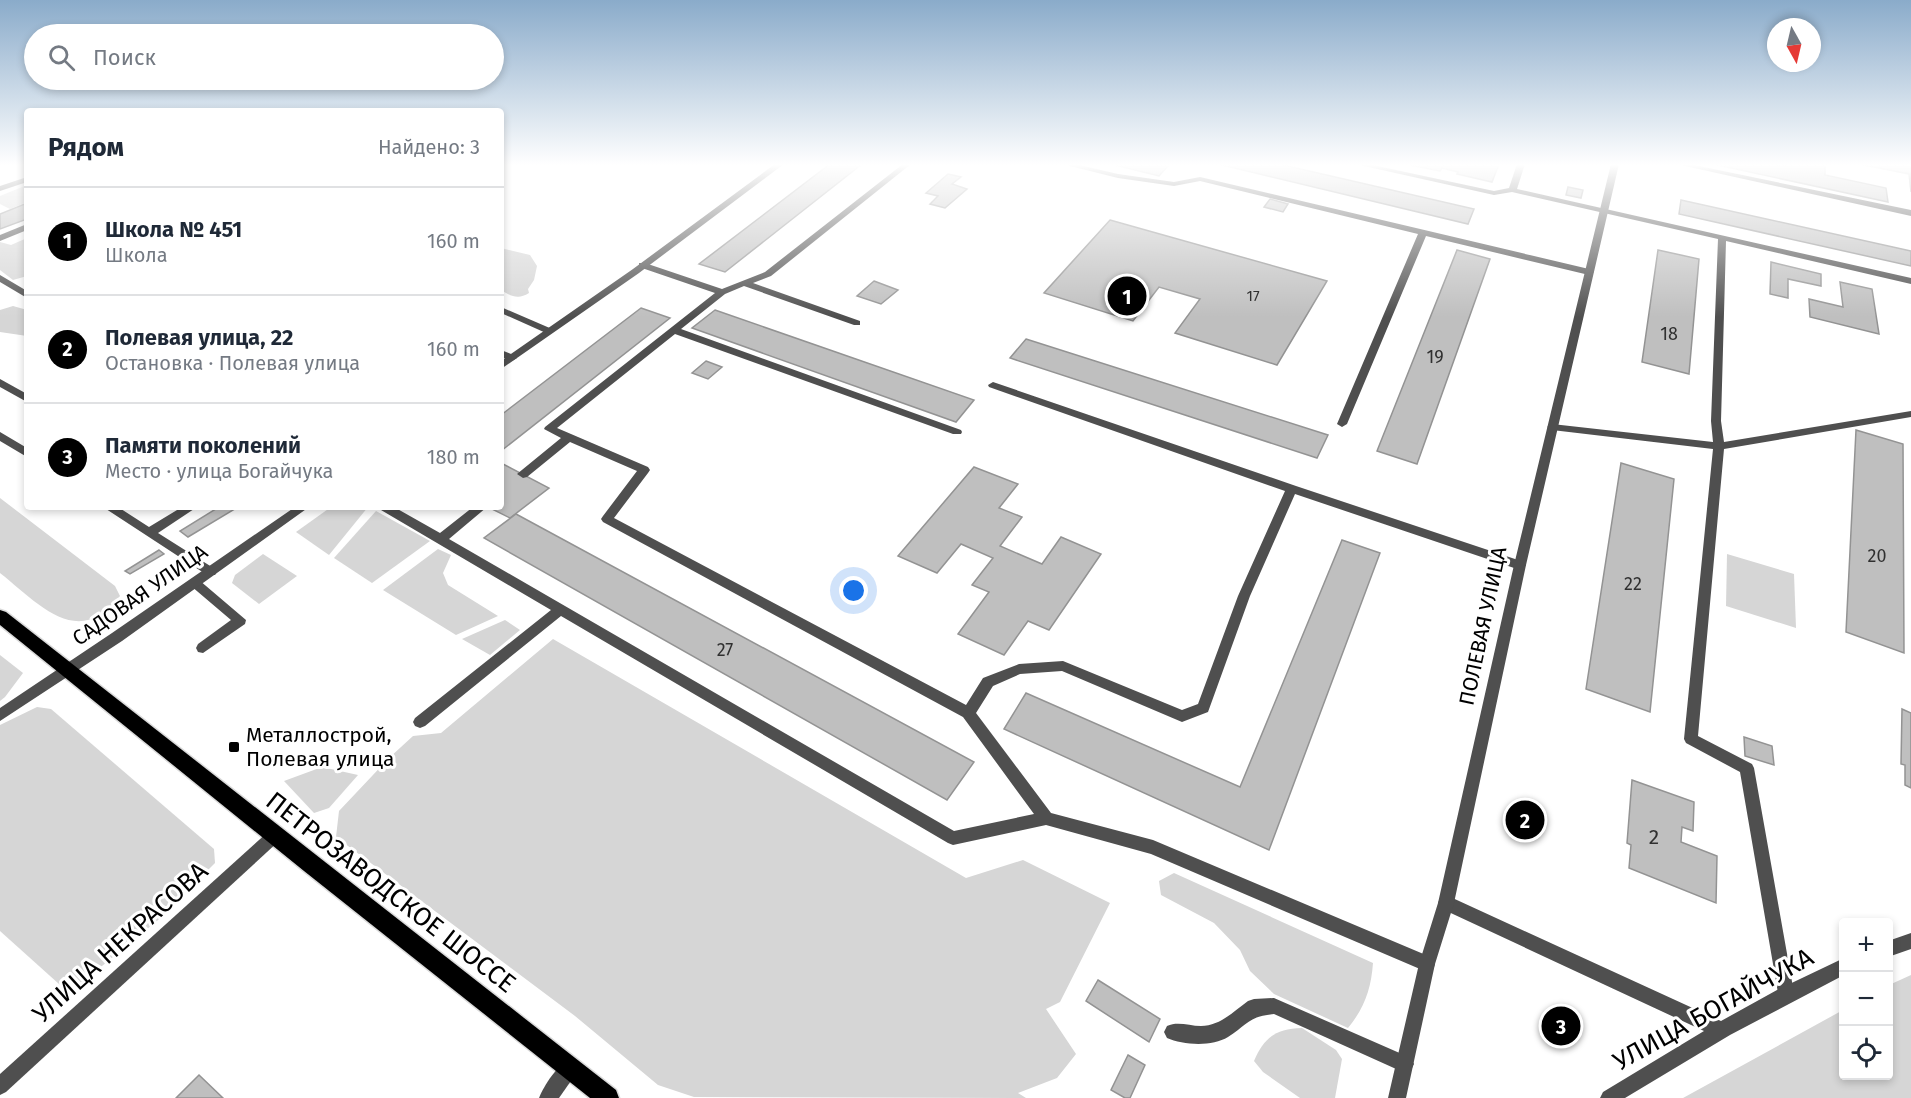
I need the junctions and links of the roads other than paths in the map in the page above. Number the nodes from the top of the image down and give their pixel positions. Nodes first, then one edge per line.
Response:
1 (710, 215) edge
2 (842, 215) edge
3 (1352, 215) edge
4 (1602, 215) edge
5 (1622, 215) edge
6 (24, 227) edge
7 (1423, 232) junction
8 (0, 238) edge
9 (1722, 238) junction
10 (642, 265) junction
11 (1589, 272) junction
12 (0, 278) edge
13 (1911, 281) edge
14 (24, 282) edge
15 (744, 283) junction
16 (14, 287) junction
17 (722, 291) junction
18 (24, 293) edge
19 (504, 311) edge
20 (857, 323) dead end
21 (674, 330) junction
22 (549, 331) junction
23 (504, 354) edge
24 (512, 358) junction
25 (504, 364) edge
26 (0, 382) edge
27 (993, 385) dead end
28 (24, 397) edge
29 (1911, 414) edge
30 (1342, 424) dead end
31 (1552, 427) junction
32 (957, 432) dead end
33 (0, 436) edge
34 (569, 438) junction
35 (1719, 446) junction
36 (24, 451) edge
37 (523, 474) dead end
38 (1292, 489) junction
39 (114, 510) edge
40 (186, 510) edge
41 (299, 510) edge
42 (391, 510) edge
43 (478, 510) edge
44 (149, 533) junction
45 (441, 539) junction
46 (1520, 565) junction
47 (211, 572) junction
48 (195, 583) junction
49 (561, 609) junction
50 (0, 616) edge
51 (203, 648) dead end
52 (67, 672) junction
53 (968, 714) junction
54 (0, 716) edge
55 (420, 722) dead end
56 (1046, 818) junction
57 (274, 836) junction
58 (1446, 903) junction
59 (1911, 941) edge
60 (1893, 947) edge
61 (1427, 964) junction
62 (1839, 968) edge
63 (1786, 993) junction
64 (1720, 1029) junction
65 (1173, 1032) dead end
66 (1405, 1064) junction
67 (571, 1068) junction
68 (0, 1086) edge
69 (548, 1098) edge
70 (608, 1098) edge
71 (1397, 1098) edge
72 (1609, 1098) edge

1 - 10 street
2 - 15 street
3 - 7 street
4 - 11 street, ПОЛЕВАЯ УЛИЦА
5 - 9 street
6 - 8 street
7 - 11 street
7 - 30 street
9 - 13 street
9 - 35 street
10 - 17 street
10 - 22 street
11 - 31 street, ПОЛЕВАЯ УЛИЦА
12 - 16 street
14 - 16 street
15 - 17 street
15 - 20 street
16 - 18 street
17 - 21 street
19 - 22 street
21 - 32 street
21 - 34 street
22 - 24 street
23 - 24 street
24 - 25 street
26 - 28 street
27 - 38 street
29 - 35 street
31 - 35 street
31 - 46 street, ПОЛЕВАЯ УЛИЦА
33 - 36 street
34 - 37 street
34 - 53 street
35 - 63 street
38 - 46 street
38 - 53 street
39 - 44 street
40 - 44 street
41 - 47 street, САДОВАЯ УЛИЦА
42 - 45 street
43 - 45 street
44 - 47 street
45 - 49 street
46 - 58 street, ПОЛЕВАЯ УЛИЦА
47 - 48 street, САДОВАЯ УЛИЦА
48 - 51 street
48 - 52 street, САДОВАЯ УЛИЦА
49 - 55 street
49 - 56 street
50 - 52 main road, ПЕТРОЗАВОДСКОЕ ШОССЕ
52 - 54 street, САДОВАЯ УЛИЦА
52 - 57 main road, ПЕТРОЗАВОДСКОЕ ШОССЕ
53 - 56 street
56 - 61 street
57 - 67 main road, ПЕТРОЗАВОДСКОЕ ШОССЕ
57 - 68 street, УЛИЦА НЕКРАСОВА
58 - 61 street, ПОЛЕВАЯ УЛИЦА
58 - 64 street
59 - 60 street
61 - 66 street, ПОЛЕВАЯ УЛИЦА
62 - 63 street, УЛИЦА БОГАЙЧУКА
63 - 64 street, УЛИЦА БОГАЙЧУКА
64 - 72 street, УЛИЦА БОГАЙЧУКА
65 - 66 street
66 - 71 street, ПОЛЕВАЯ УЛИЦА
67 - 69 street
67 - 70 main road, ПЕТРОЗАВОДСКОЕ ШОССЕ

